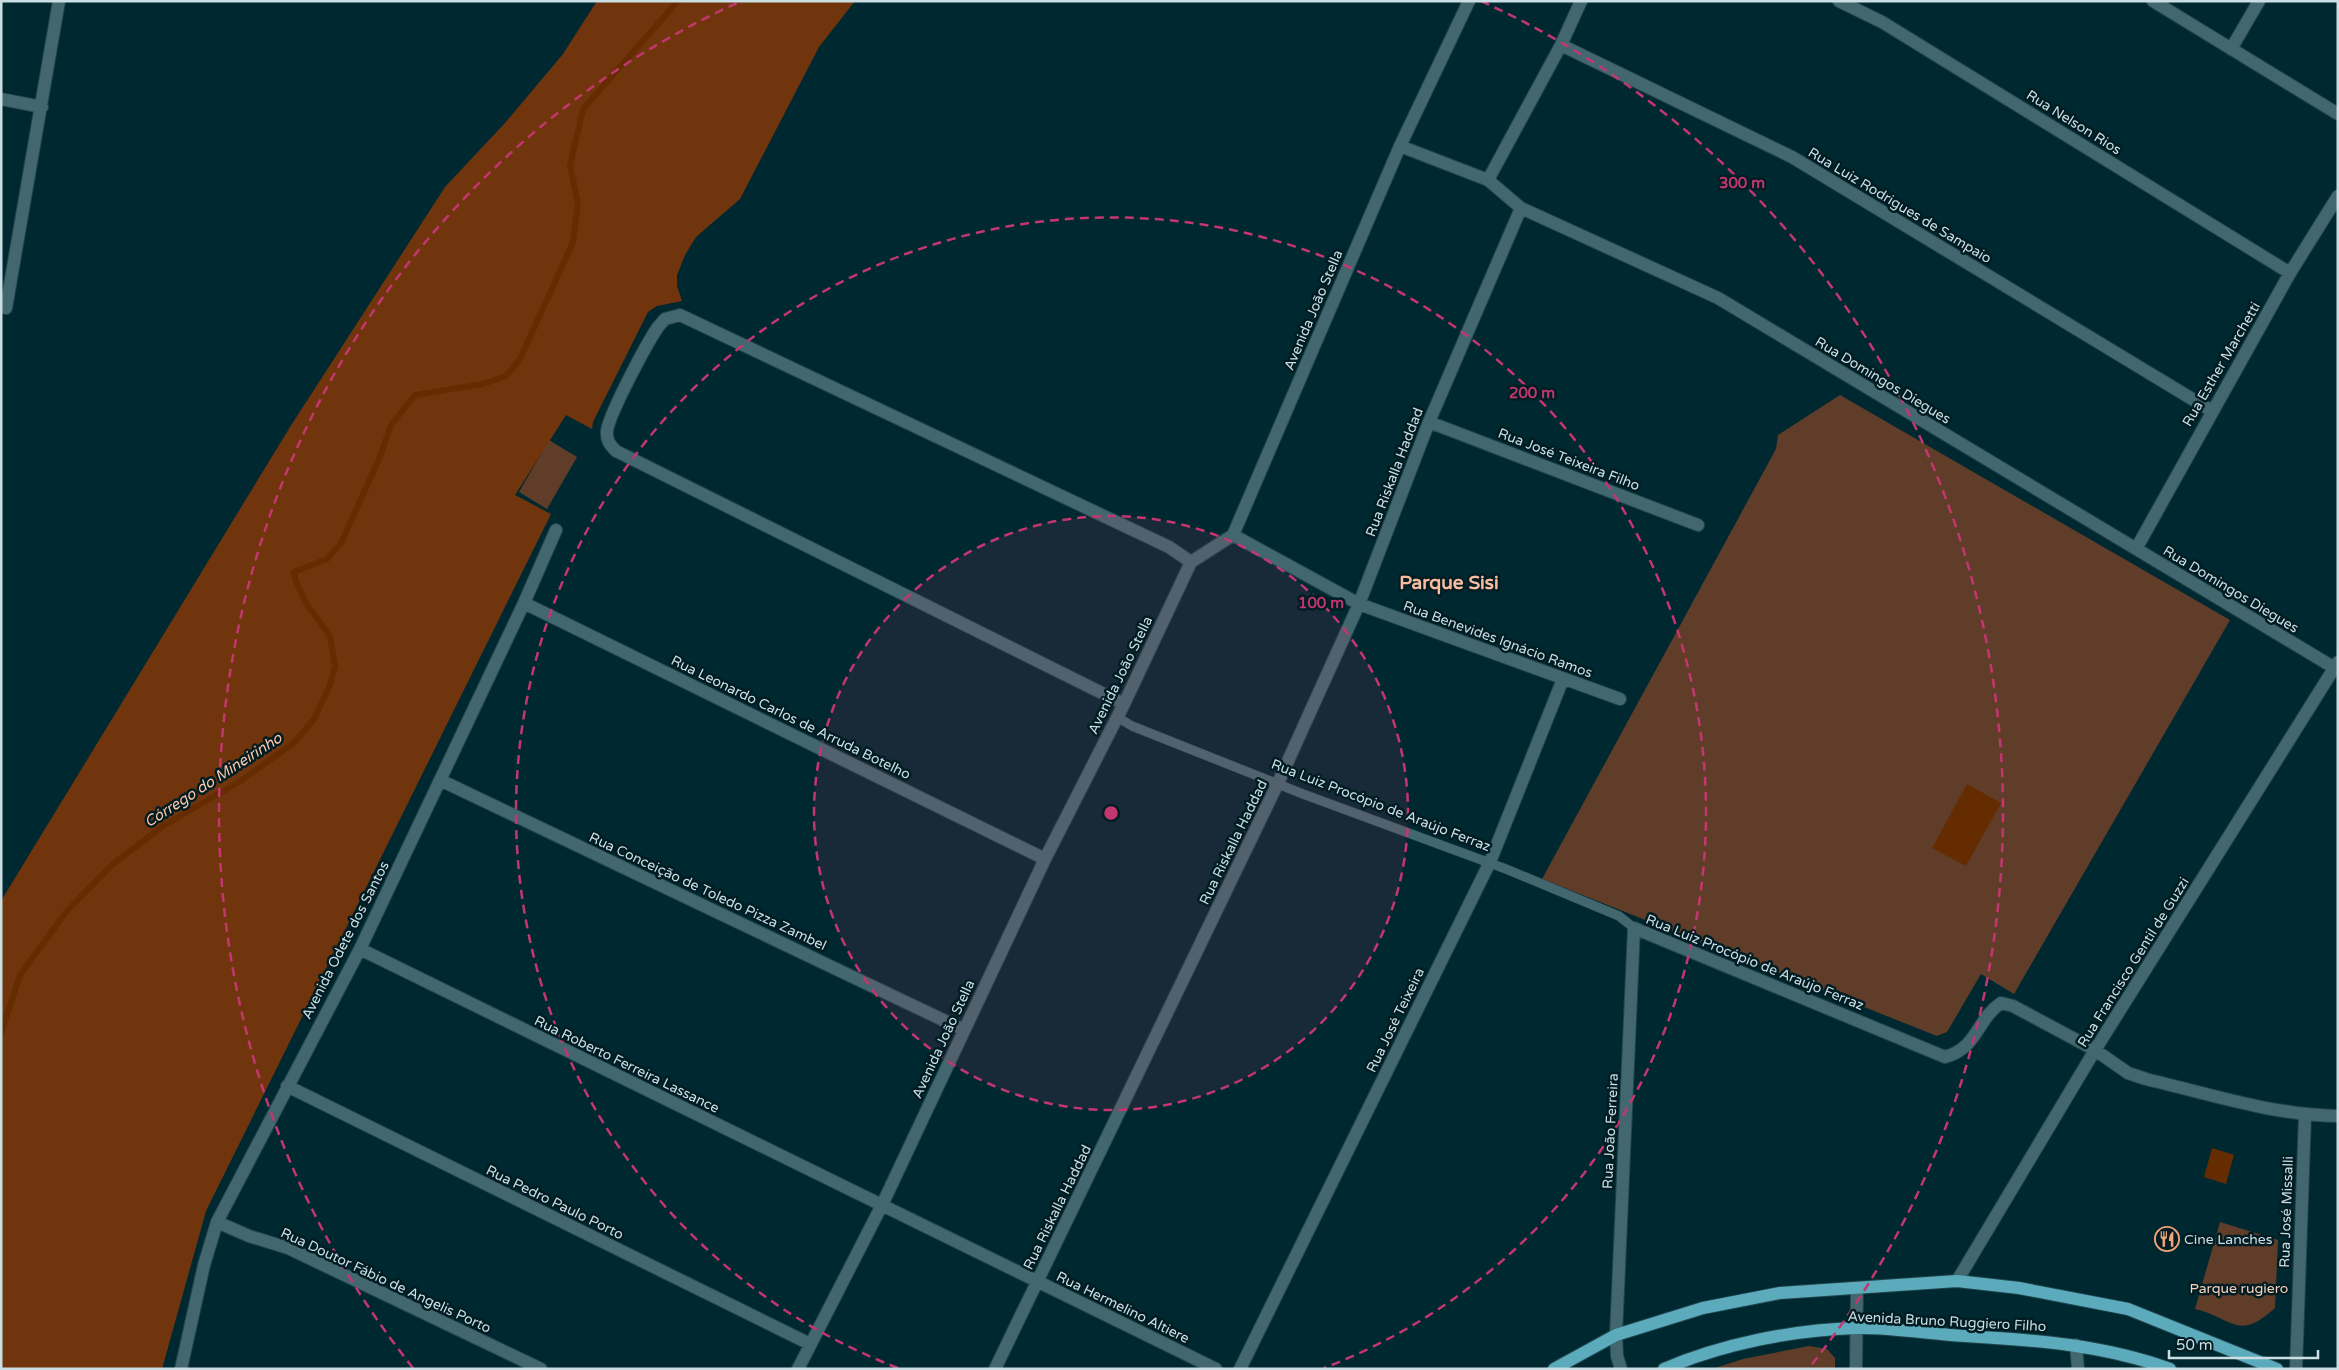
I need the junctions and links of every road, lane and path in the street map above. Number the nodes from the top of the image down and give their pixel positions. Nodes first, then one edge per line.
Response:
1 (59, 1) edge
2 (1469, 1) edge
3 (1582, 1) edge
4 (1839, 1) edge
5 (2153, 1) edge
6 (2260, 1) edge
7 (1562, 45) junction
8 (2230, 49) junction
9 (1, 99) edge
10 (42, 107) junction
11 (2338, 114) edge
12 (1400, 146) junction
13 (1488, 180) junction
14 (2338, 196) edge
15 (1521, 208) junction
16 (2290, 273) junction
17 (6, 308) dead end
18 (2212, 411) junction
19 (1429, 422) junction
20 (1698, 525) dead end
21 (556, 530) dead end
22 (1233, 535) junction
23 (2136, 550) junction
24 (1191, 562) junction
25 (524, 603) junction
26 (1358, 604) junction
27 (2336, 667) edge
28 (1563, 679) junction
29 (1620, 699) dead end
30 (1124, 704) junction
31 (1118, 717) junction
32 (440, 780) junction
33 (1278, 783) junction
34 (1045, 859) junction
35 (1490, 862) junction
36 (1634, 928) junction
37 (360, 949) junction
38 (964, 1030) junction
39 (2095, 1050) junction
40 (287, 1086) junction
41 (2305, 1116) junction
42 (2338, 1116) edge
43 (882, 1205) junction
44 (217, 1222) junction
45 (1957, 1281) junction
46 (1038, 1282) junction
47 (1857, 1288) junction
48 (1856, 1328) junction
49 (1616, 1335) junction
50 (810, 1344) junction
51 (2076, 1344) junction
52 (181, 1369) edge
53 (541, 1369) edge
54 (798, 1369) edge
55 (995, 1369) edge
56 (1216, 1369) edge
57 (1240, 1369) edge
58 (1554, 1369) edge
59 (1621, 1369) edge
60 (1664, 1369) edge
61 (1856, 1369) edge
62 (2078, 1369) edge
63 (2170, 1369) edge
64 (2277, 1369) edge
65 (2296, 1369) edge

1 - 10 street
2 - 12 street, Avenida João Stella
3 - 7 street
4 - 16 street, Rua Nelson Rios
5 - 8 street
6 - 8 street
7 - 13 street
7 - 18 street, Rua Luiz Rodrigues de Sampaio
8 - 11 street
9 - 10 street
10 - 17 street
12 - 13 street, Rua Domingos Diegues
12 - 22 street, Avenida João Stella
13 - 15 street, Rua Domingos Diegues
14 - 16 street, Rua Esther Marchetti
15 - 19 street, Rua Riskalla Haddad
15 - 23 street, Rua Domingos Diegues
16 - 18 street, Rua Esther Marchetti
18 - 23 street, Rua Esther Marchetti
19 - 20 street, Rua José Teixeira Filho
19 - 26 street, Rua Riskalla Haddad
21 - 25 street, Avenida Odete dos Santos
22 - 24 street
22 - 26 street, Rua Benevides Ignácio Ramos
23 - 27 street, Rua Domingos Diegues
24 - 30 street, Avenida João Stella
24 - 30 street
25 - 32 street, Avenida Odete dos Santos
25 - 34 street, Rua Leonardo Carlos de Arruda Botelho
26 - 28 street, Rua Benevides Ignácio Ramos
26 - 33 street, Rua Riskalla Haddad
27 - 39 street, Rua Francisco Gentil de Guzzi
28 - 29 street, Rua Benevides Ignácio Ramos
28 - 35 street, Rua José Teixeira
30 - 31 street, Avenida João Stella
31 - 33 lane, Rua Luiz Procópio de Araújo Ferraz
31 - 34 street, Avenida João Stella
32 - 37 street, Avenida Odete dos Santos
32 - 38 street, Rua Conceição de Toledo Pizza Zambel
33 - 35 lane, Rua Luiz Procópio de Araújo Ferraz
33 - 46 street, Rua Riskalla Haddad
34 - 38 street, Avenida João Stella
35 - 36 lane, Rua Luiz Procópio de Araújo Ferraz
35 - 57 street, Rua José Teixeira
36 - 39 street, Rua Luiz Procópio de Araújo Ferraz
36 - 49 street, Rua João Ferreira
37 - 40 street, Avenida Odete dos Santos
37 - 43 street, Rua Roberto Ferreira Lassance
38 - 43 street, Avenida João Stella
39 - 41 street, Rua Luiz Procópio de Araújo Ferraz
39 - 45 street, Rua Francisco Gentil de Guzzi
40 - 44 street, Avenida Odete dos Santos
40 - 50 street, Rua Pedro Paulo Porto
41 - 42 street, Rua Luiz Procópio de Araújo Ferraz
41 - 65 street, Rua José Missalli
43 - 46 street, Rua Hermelino Altiere
43 - 50 street, Avenida João Stella
44 - 52 street, Avenida Odete dos Santos
44 - 53 street, Rua Doutor Fábio de Angelis Porto
45 - 47 main road, Avenida Bruno Ruggiero Filho
45 - 64 main road, Avenida Bruno Ruggiero Filho
46 - 55 street, Rua Riskalla Haddad
46 - 56 street, Rua Hermelino Altiere
47 - 48 street
47 - 49 main road, Avenida Bruno Ruggiero Filho
48 - 51 main road, Avenida Bruno Ruggiero Filho
48 - 60 main road, Avenida Bruno Ruggiero Filho
48 - 61 street
49 - 58 main road, Avenida Bruno Ruggiero Filho
49 - 59 street, Rua João Ferreira
50 - 54 street, Avenida João Stella
51 - 62 street
51 - 63 main road, Avenida Bruno Ruggiero Filho

